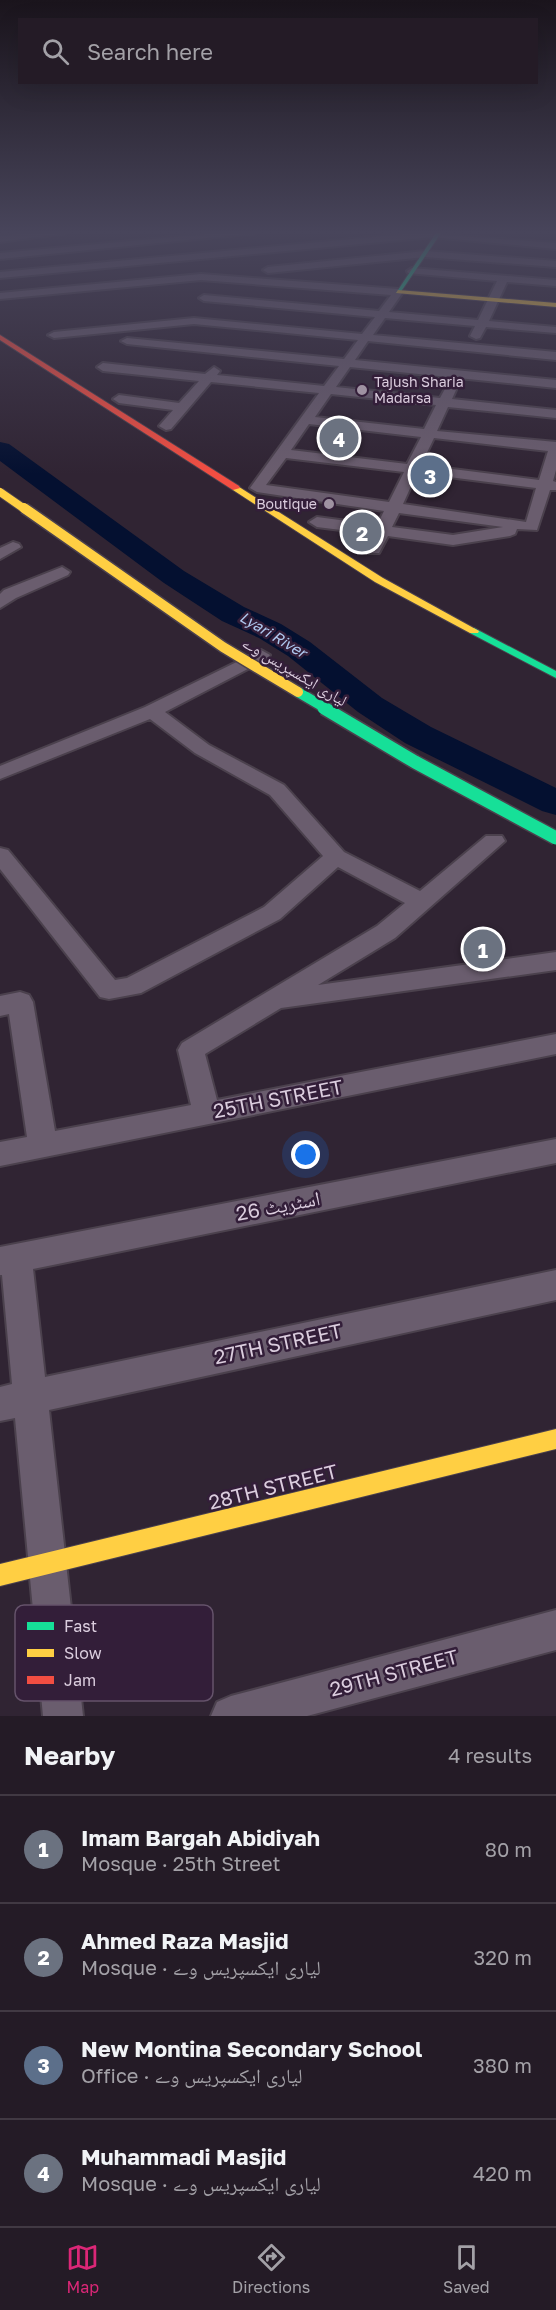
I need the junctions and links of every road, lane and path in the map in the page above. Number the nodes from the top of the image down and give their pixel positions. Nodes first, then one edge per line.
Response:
1 (266, 313) edge
2 (372, 313) edge
3 (488, 313) edge
4 (382, 314) junction
5 (483, 323) junction
6 (556, 330) edge
7 (54, 335) dead end
8 (0, 337) edge
9 (365, 337) junction
10 (244, 339) junction
11 (127, 340) dead end
12 (471, 347) junction
13 (556, 356) edge
14 (347, 363) junction
15 (103, 367) dead end
16 (458, 374) junction
17 (207, 378) junction
18 (556, 384) edge
19 (327, 390) junction
20 (119, 399) dead end
21 (444, 402) junction
22 (182, 407) junction
23 (556, 414) edge
24 (306, 420) junction
25 (166, 426) dead end
26 (429, 434) junction
27 (556, 447) edge
28 (283, 453) junction
29 (412, 468) junction
30 (550, 485) edge
31 (0, 492) edge
32 (393, 506) junction
33 (316, 522) dead end
34 (532, 527) junction
35 (382, 530) junction
36 (373, 550) dead end
37 (62, 572) dead end
38 (0, 603) edge
39 (261, 655) dead end
40 (556, 675) edge
41 (152, 711) junction
42 (0, 773) edge
43 (556, 838) edge
44 (494, 841) dead end
45 (0, 855) edge
46 (336, 857) junction
47 (422, 903) junction
48 (556, 961) edge
49 (274, 1001) junction
50 (0, 1006) edge
51 (556, 1044) edge
52 (207, 1113) junction
53 (43, 1145) junction
54 (556, 1151) edge
55 (0, 1154) edge
56 (8, 1259) edge
57 (556, 1285) edge
58 (15, 1401) edge
59 (556, 1439) edge
60 (47, 1562) junction
61 (0, 1575) edge
62 (51, 1605) edge
63 (556, 1630) edge
64 (61, 1701) edge
65 (63, 1716) edge
66 (231, 1716) edge

1 - 10 street
2 - 4 street
3 - 5 street
4 - 5 street
4 - 9 street
5 - 6 street
5 - 12 street
7 - 10 street
8 - 40 main road
9 - 10 street
9 - 12 street
9 - 14 street
10 - 11 street
10 - 14 street
10 - 17 street
12 - 13 street
12 - 16 street
14 - 16 street
14 - 19 street
15 - 17 street
16 - 18 street
16 - 21 street
17 - 19 street
17 - 22 street
19 - 21 street
19 - 24 street
20 - 22 street
21 - 23 street
21 - 26 street
22 - 25 street
24 - 26 street
24 - 28 street
26 - 27 street
26 - 29 street
27 - 30 street
28 - 29 street
28 - 32 street
29 - 30 street
29 - 32 street
30 - 34 street
31 - 43 main road, لیاری ایکسپریس وے, bridge
32 - 34 street
32 - 35 street
33 - 35 street
34 - 35 street
35 - 36 street
37 - 38 street
39 - 41 street
41 - 42 street
41 - 46 street
44 - 47 street
45 - 46 street
46 - 47 street
47 - 49 street
48 - 49 street
49 - 52 street
50 - 53 street
51 - 52 street, 25TH STREET
52 - 53 street, 25TH STREET
53 - 55 street, 25TH STREET
54 - 56 street, اسٹریٹ 26
56 - 58 street
57 - 58 street, 27TH STREET
58 - 60 street
59 - 60 main road, 28TH STREET
60 - 61 main road, 28TH STREET
60 - 62 street
63 - 66 street, 29TH STREET
64 - 65 street

